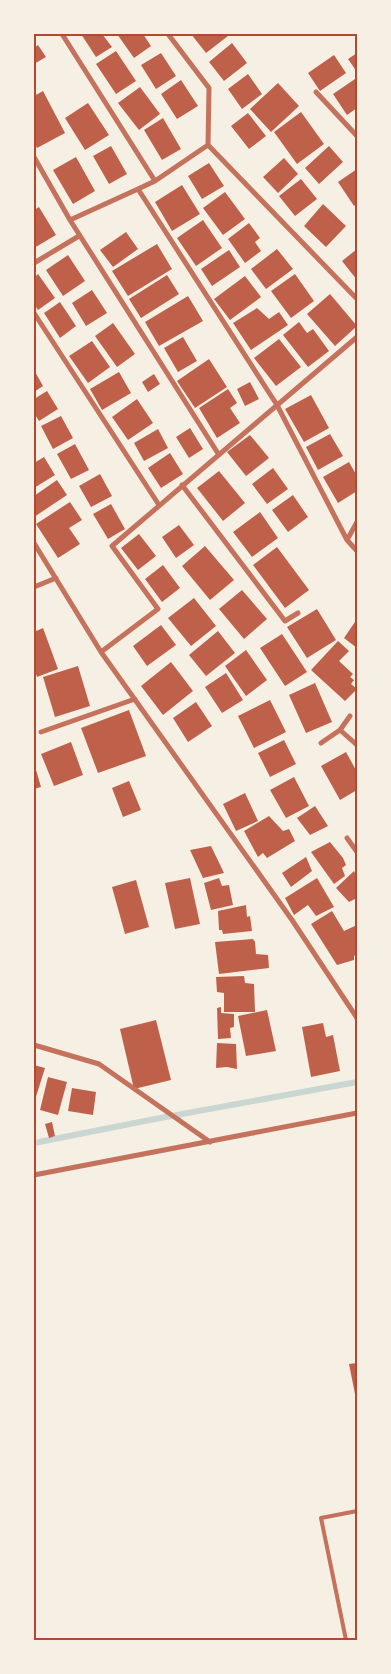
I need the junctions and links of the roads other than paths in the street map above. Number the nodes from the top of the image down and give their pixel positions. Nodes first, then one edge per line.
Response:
1 (62, 34) edge
2 (168, 34) edge
3 (316, 92) dead end
4 (357, 136) edge
5 (208, 145) junction
6 (34, 157) edge
7 (156, 180) junction
8 (138, 189) junction
9 (70, 220) junction
10 (79, 236) junction
11 (34, 263) edge
12 (357, 299) edge
13 (34, 313) edge
14 (357, 337) edge
15 (277, 405) junction
16 (219, 454) junction
17 (182, 486) junction
18 (159, 505) junction
19 (357, 522) edge
20 (347, 540) junction
21 (34, 542) edge
22 (357, 551) edge
23 (56, 578) junction
24 (34, 587) edge
25 (298, 613) dead end
26 (101, 652) junction
27 (135, 698) junction
28 (350, 716) dead end
29 (340, 730) junction
30 (41, 732) dead end
31 (321, 743) dead end
32 (357, 745) edge
33 (347, 838) dead end
34 (357, 852) edge
35 (357, 1018) edge
36 (34, 1045) edge
37 (357, 1114) edge
38 (210, 1142) junction
39 (34, 1175) edge
40 (357, 1511) edge
41 (346, 1640) edge

1 - 7 street
2 - 5 street
3 - 4 street
5 - 7 street
5 - 12 street
6 - 9 street
7 - 8 street
8 - 9 street
8 - 15 street
9 - 10 street
10 - 11 street
10 - 16 street
13 - 18 street
14 - 15 street
15 - 16 street
15 - 20 street
16 - 17 street
17 - 18 street
17 - 25 street
18 - 26 street
19 - 20 street
20 - 22 street
21 - 23 street
23 - 24 street
23 - 26 street
26 - 27 street
27 - 30 street
27 - 35 street
28 - 29 street
29 - 31 street
29 - 32 street
33 - 34 street
36 - 38 street
37 - 38 street
38 - 39 street
40 - 41 lane

